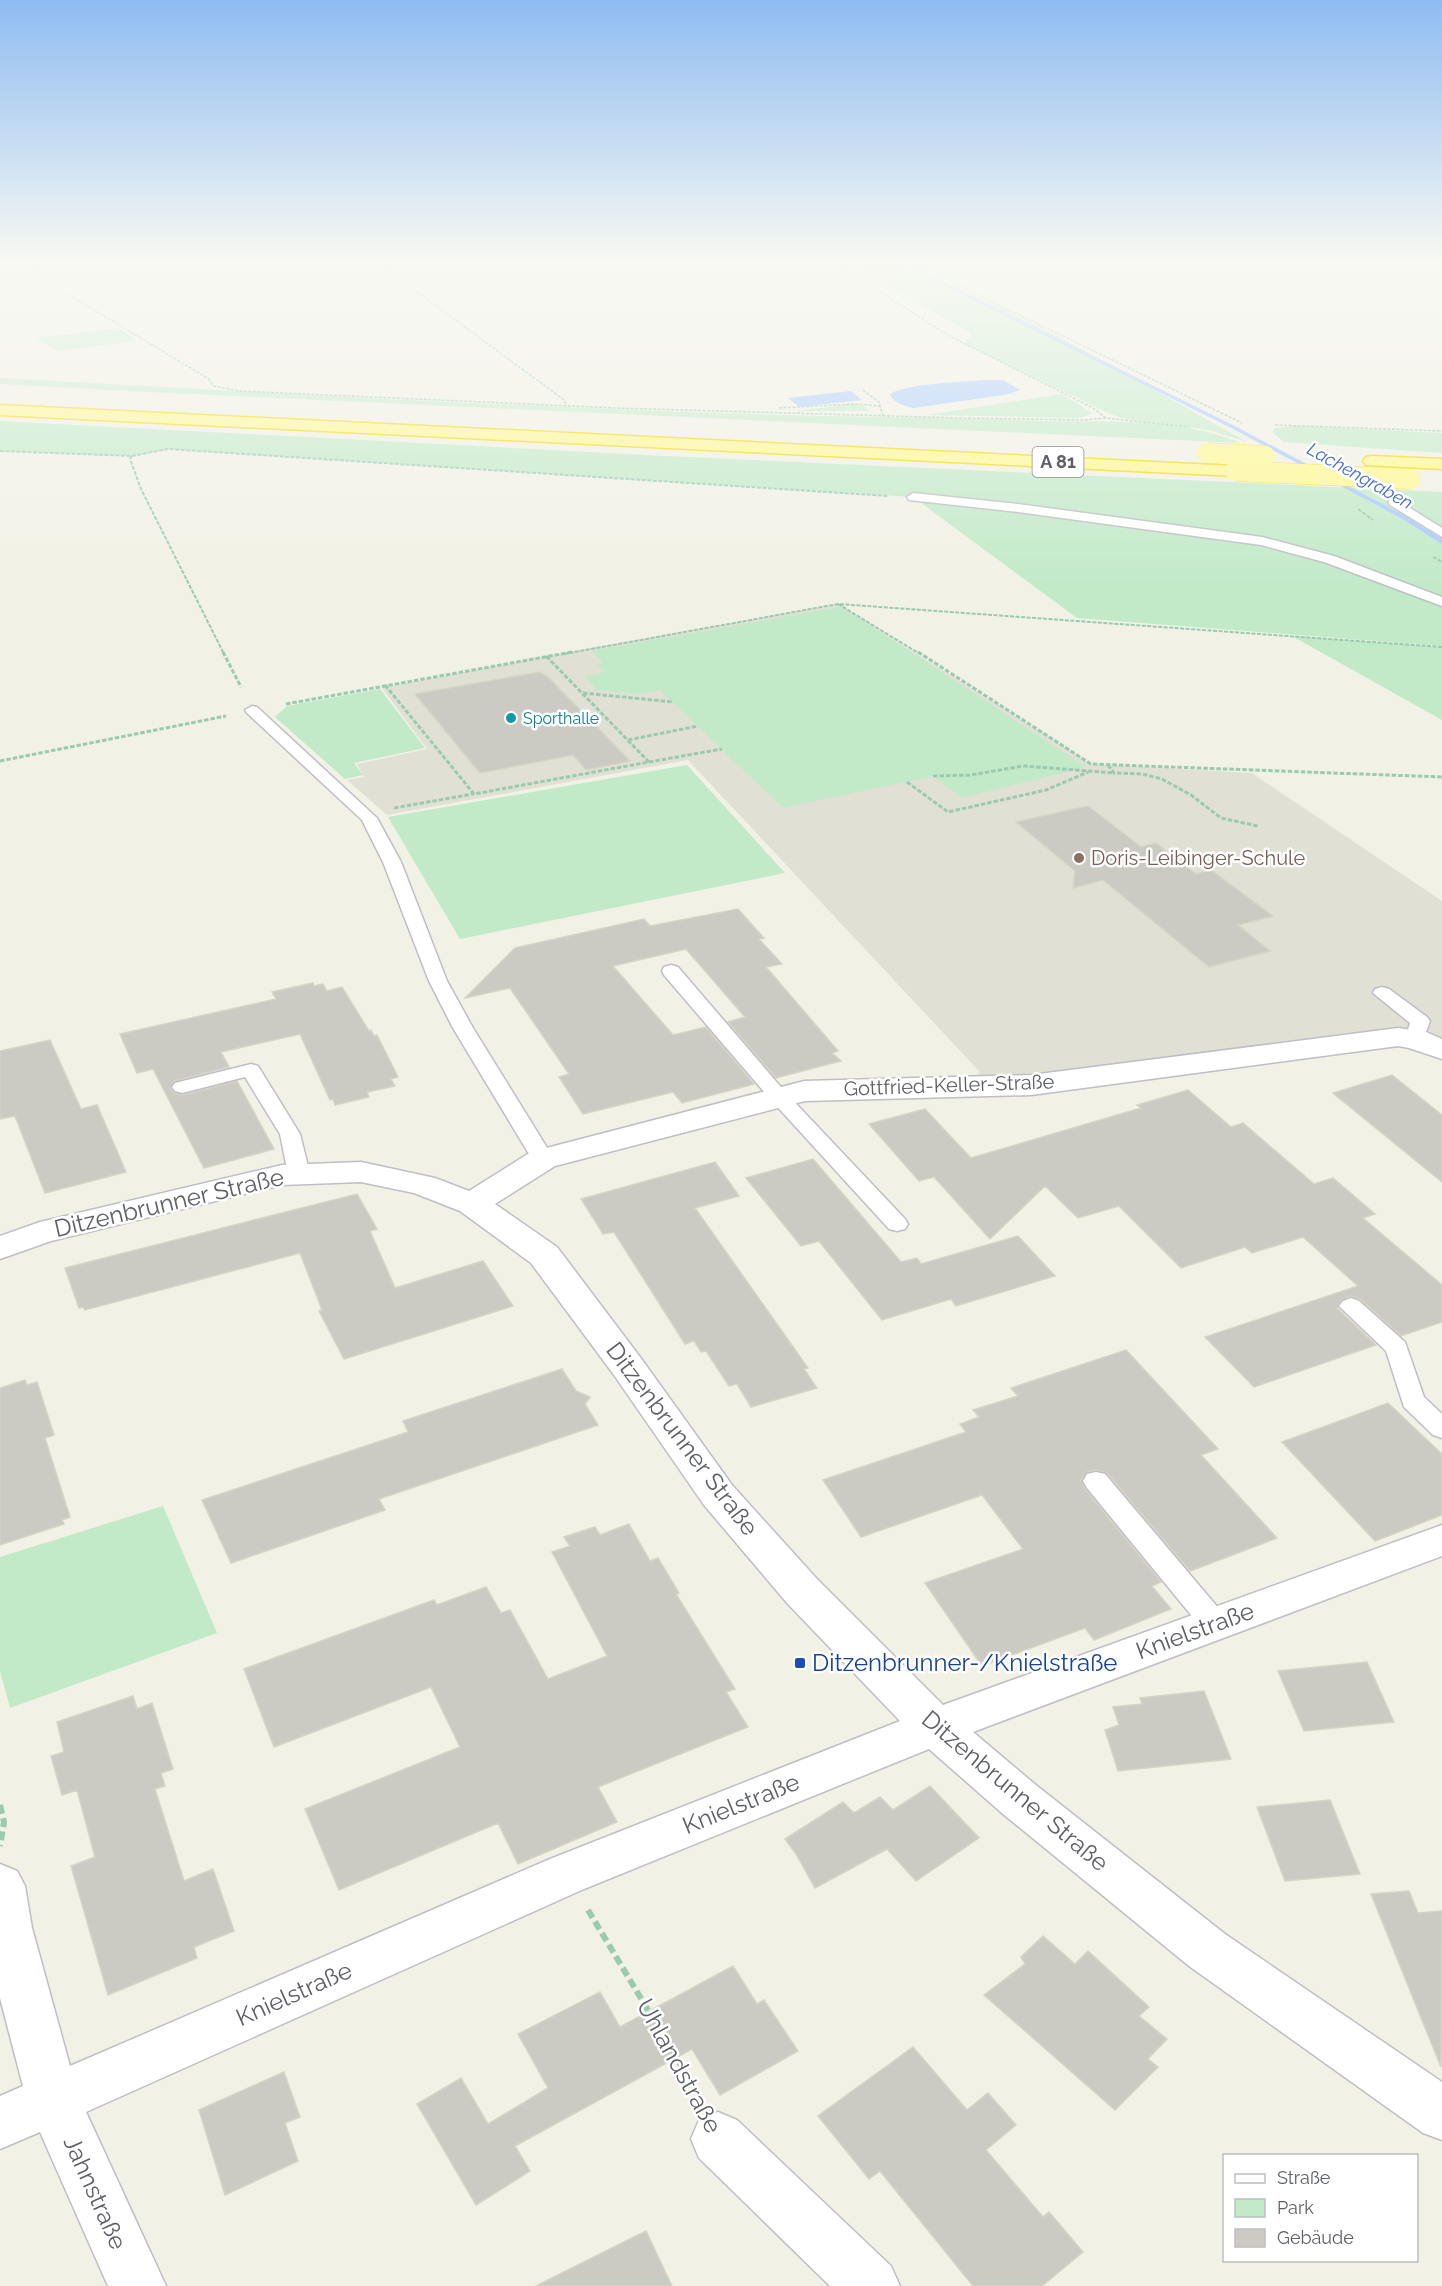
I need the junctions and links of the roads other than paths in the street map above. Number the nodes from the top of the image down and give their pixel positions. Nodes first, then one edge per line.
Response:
1 (0, 395) edge
2 (0, 410) edge
3 (1442, 464) edge
4 (1442, 480) edge
5 (913, 497) road end
6 (1394, 502) dead end
7 (1442, 533) edge
8 (1442, 602) edge
9 (252, 710) road end
10 (671, 971) dead end
11 (1382, 993) dead end
12 (1433, 1045) edge
13 (182, 1087) dead end
14 (779, 1097) junction
15 (543, 1159) junction
16 (299, 1174) junction
17 (472, 1204) junction
18 (897, 1224) dead end
19 (0, 1248) edge
20 (1351, 1306) dead end
21 (1442, 1429) edge
22 (1096, 1481) dead end
23 (1442, 1540) edge
24 (1215, 1624) junction
25 (935, 1727) junction
26 (0, 1886) edge
27 (53, 2100) junction
28 (1442, 2114) edge
29 (0, 2123) edge
30 (718, 2139) road end
31 (137, 2286) edge
32 (871, 2286) edge

1 - 3 highway, A 81, bridge
2 - 4 highway, A 81, bridge
5 - 8 lane
6 - 7 lane
9 - 15 lane
10 - 14 lane
11 - 12 lane
12 - 14 street, Gottfried-Keller-Straße
13 - 16 lane
14 - 15 street, Gottfried-Keller-Straße
14 - 18 lane
15 - 17 street, Gottfried-Keller-Straße
16 - 17 street, Ditzenbrunner Straße
16 - 19 street, Ditzenbrunner Straße
17 - 25 street, Ditzenbrunner Straße
20 - 21 lane
22 - 24 lane
23 - 24 street, Knielstraße
24 - 25 street, Knielstraße
25 - 27 street, Knielstraße
25 - 28 street, Ditzenbrunner Straße
26 - 27 street
27 - 29 street, Knielstraße
27 - 31 street, Jahnstraße
30 - 32 street, Uhlandstraße

